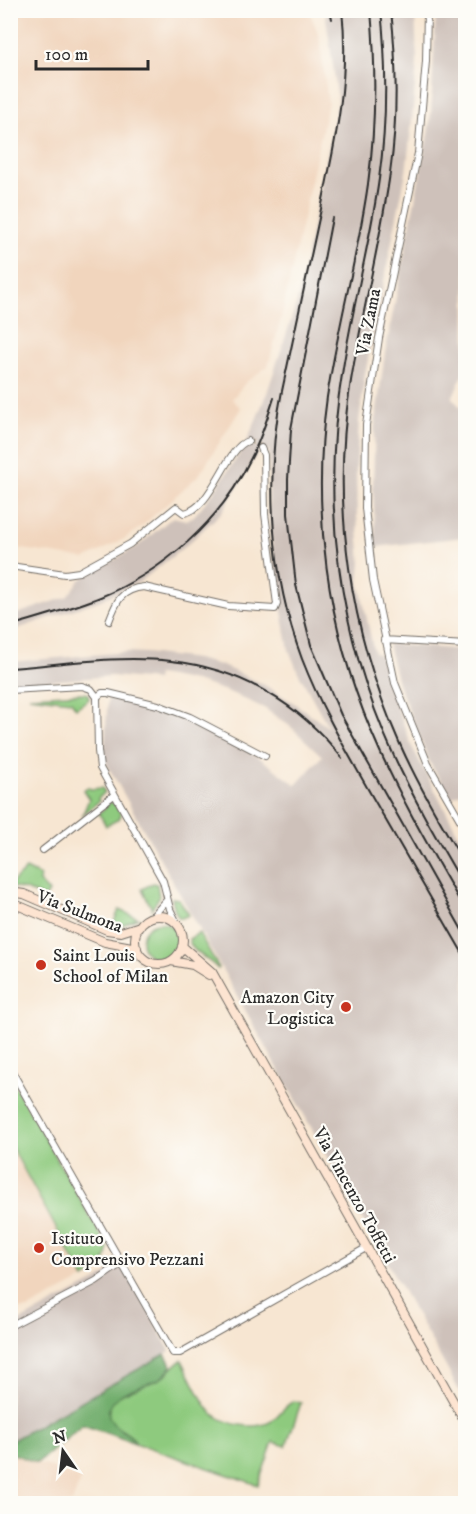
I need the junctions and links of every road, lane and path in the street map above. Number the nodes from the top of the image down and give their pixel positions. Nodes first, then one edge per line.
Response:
1 (427, 10) edge
2 (248, 441) dead end
3 (261, 448) dead end
4 (10, 566) edge
5 (110, 621) dead end
6 (384, 640) junction
7 (465, 645) edge
8 (10, 690) edge
9 (97, 697) junction
10 (266, 756) dead end
11 (114, 795) junction
12 (465, 830) edge
13 (43, 850) dead end
14 (10, 892) edge
15 (167, 900) junction
16 (10, 902) edge
17 (151, 918) junction
18 (141, 926) junction
19 (178, 926) junction
20 (182, 946) junction
21 (137, 948) junction
22 (171, 961) junction
23 (216, 982) junction
24 (10, 1068) edge
25 (366, 1248) junction
26 (122, 1263) junction
27 (10, 1326) edge
28 (465, 1424) edge

1 - 6 street, Via Zama
2 - 4 street
3 - 5 street
6 - 7 street
6 - 12 street, Via Zama
8 - 9 street
9 - 10 street
9 - 11 street
11 - 13 street
11 - 15 street
14 - 18 street, Via Sulmona
15 - 17 street
15 - 19 street
16 - 21 street, Via Sulmona
17 - 18 street
17 - 19 street
18 - 21 street
19 - 20 street
20 - 22 street
20 - 23 street, Via Vincenzo Toffetti
21 - 22 street, Via Vincenzo Toffetti
22 - 23 street, Via Vincenzo Toffetti
23 - 25 street, Via Vincenzo Toffetti
24 - 26 street
25 - 26 street
25 - 28 street, Via Vincenzo Toffetti
26 - 27 street

